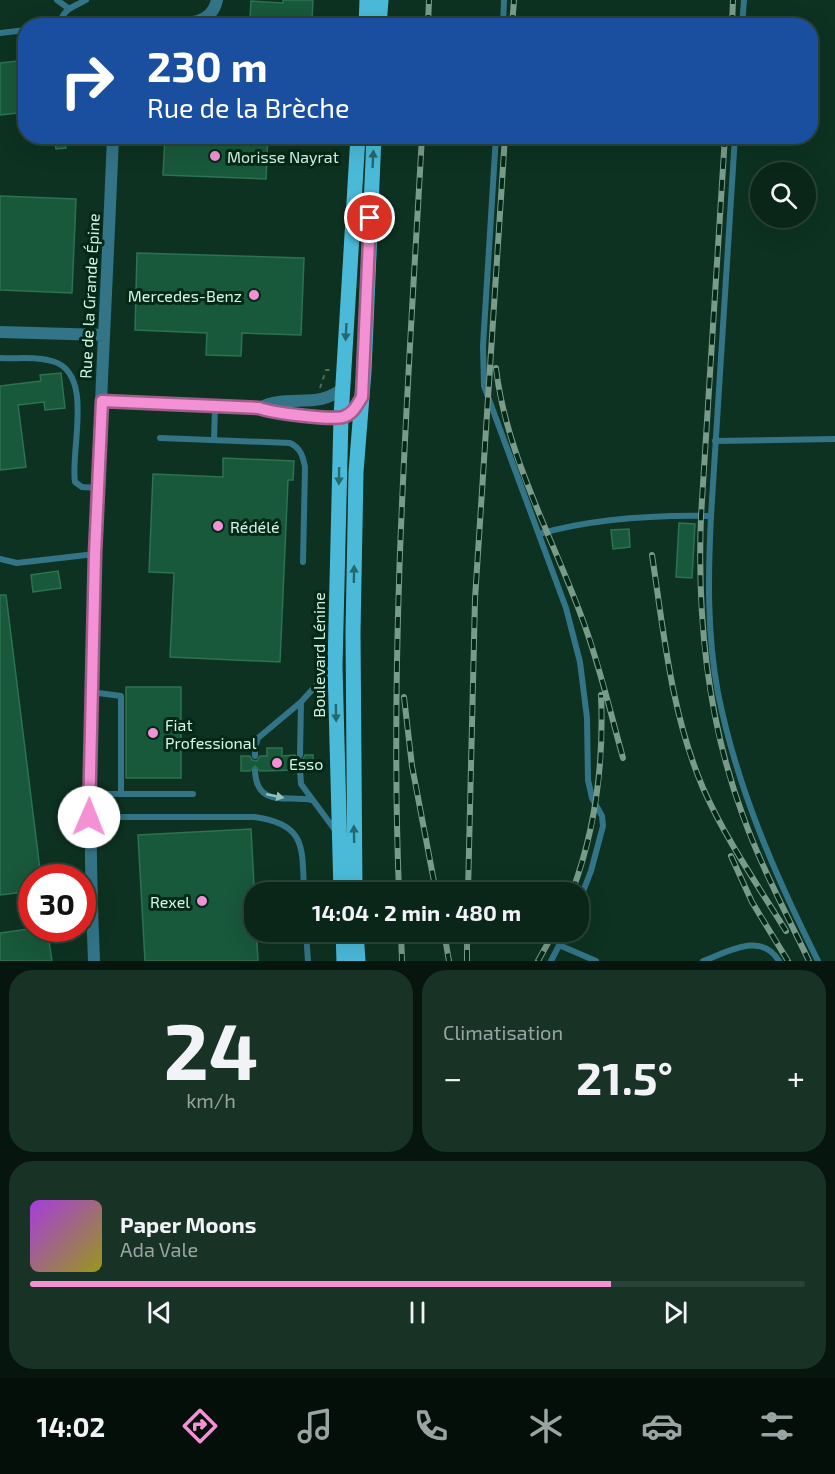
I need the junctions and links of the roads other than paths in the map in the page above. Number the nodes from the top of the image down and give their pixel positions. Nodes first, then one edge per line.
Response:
1 (57, 0) edge
2 (86, 0) edge
3 (217, 0) edge
4 (368, 0) edge
5 (381, 0) edge
6 (504, 0) edge
7 (744, 0) edge
8 (68, 8) junction
9 (62, 18) edge
10 (204, 18) edge
11 (367, 18) edge
12 (380, 18) edge
13 (503, 18) edge
14 (743, 18) edge
15 (18, 31) edge
16 (0, 33) edge
17 (113, 144) edge
18 (358, 144) edge
19 (374, 144) edge
20 (496, 144) edge
21 (734, 144) edge
22 (0, 332) edge
23 (104, 335) junction
24 (0, 358) edge
25 (362, 397) junction
26 (102, 401) junction
27 (215, 406) junction
28 (259, 408) junction
29 (340, 408) junction
30 (358, 429) junction
31 (160, 438) dead end
32 (835, 439) edge
33 (214, 440) junction
34 (715, 441) junction
35 (98, 488) junction
36 (711, 516) junction
37 (539, 534) junction
38 (95, 554) junction
39 (0, 559) edge
40 (303, 562) dead end
41 (335, 666) junction
42 (92, 692) junction
43 (301, 702) junction
44 (300, 755) dead end
45 (255, 756) dead end
46 (300, 770) dead end
47 (255, 771) dead end
48 (90, 794) junction
49 (121, 794) junction
50 (193, 794) dead end
51 (312, 800) junction
52 (89, 817) junction
53 (339, 834) junction
54 (303, 882) edge
55 (341, 882) edge
56 (355, 882) edge
57 (586, 882) edge
58 (307, 942) edge
59 (343, 942) edge
60 (357, 942) edge
61 (561, 942) edge
62 (559, 945) junction
63 (94, 961) edge
64 (308, 961) edge
65 (344, 961) edge
66 (358, 961) edge
67 (551, 961) edge
68 (596, 961) edge
69 (703, 961) edge
70 (779, 961) edge
71 (818, 961) edge

1 - 8 lane
2 - 8 lane
3 - 10 street
4 - 11 main road
5 - 12 main road
6 - 13 lane
7 - 14 lane
8 - 9 lane
15 - 16 lane
17 - 23 street, Rue de la Grande Épine
18 -> 29 main road, Boulevard Lénine
25 -> 19 main road, Boulevard Lénine
20 - 37 lane
21 - 34 lane
22 - 23 street
23 - 26 street, Rue de la Grande Épine
24 - 35 lane
25 - 29 street
25 - 30 main road, Boulevard Lénine
26 - 27 street
26 - 35 street, Rue de la Grande Épine
27 - 28 street
27 - 33 lane
28 - 29 street
28 - 29 street
29 - 30 street, Boulevard Lénine
29 -> 41 main road, Boulevard Lénine
56 -> 30 main road, Boulevard Lénine
31 - 33 lane
32 - 34 lane
33 - 40 lane
34 - 36 lane
35 - 38 street, Rue de la Grande Épine
36 - 37 lane
36 - 71 lane
37 - 57 lane
38 - 39 lane
38 - 42 street, Rue de la Grande Épine
41 - 43 lane
41 -> 53 main road, Boulevard Lénine
42 - 48 street, Rue de la Grande Épine
42 - 49 lane
43 - 44 lane
43 - 45 lane
46 - 51 lane
47 -> 51 lane
48 - 49 lane
48 - 52 street, Rue de la Grande Épine
49 - 50 lane
51 - 53 lane
52 - 54 lane
52 - 63 street, Rue de la Grande Épine
53 - 55 main road, Boulevard Lénine
58 - 64 lane
59 - 65 main road
60 - 66 main road
61 - 62 lane
62 - 67 lane
62 - 68 lane
69 - 70 lane

